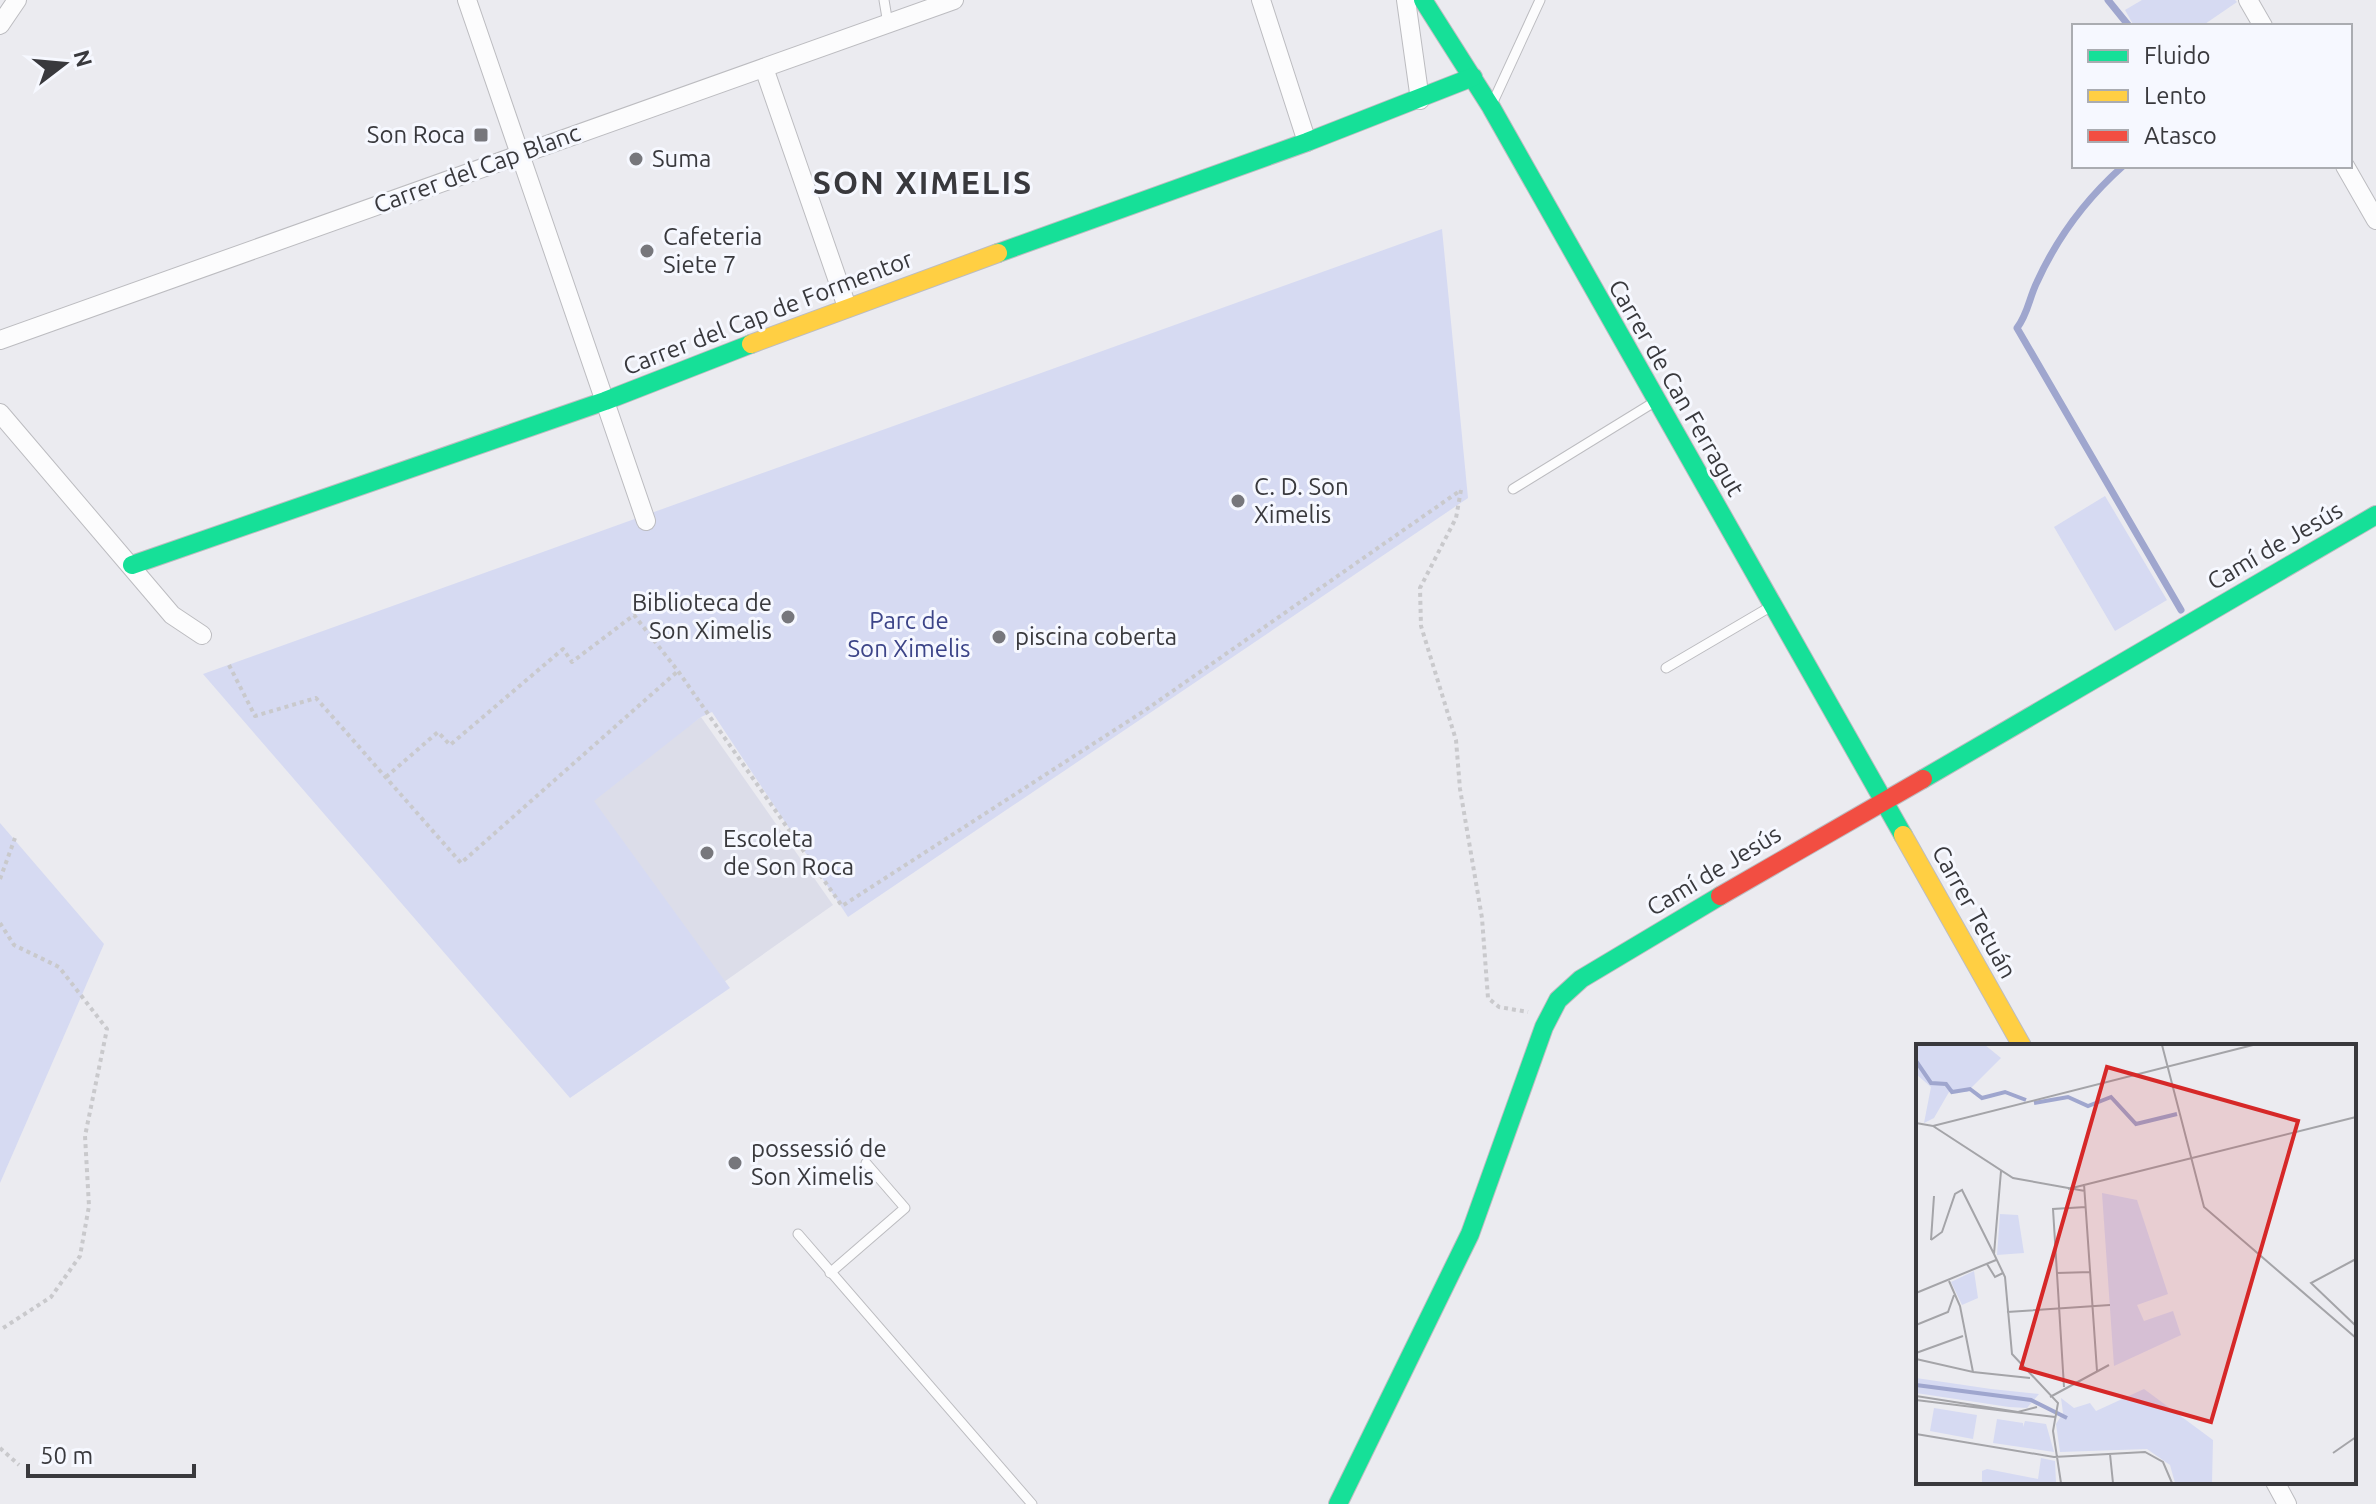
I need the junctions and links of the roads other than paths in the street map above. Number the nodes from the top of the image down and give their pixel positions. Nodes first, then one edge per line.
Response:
1 (17, 0) edge
2 (467, 0) edge
3 (884, 0) edge
4 (954, 0) edge
5 (1261, 0) edge
6 (1406, 0) edge
7 (1423, 0) edge
8 (1540, 0) edge
9 (2248, 0) edge
10 (2262, 24) edge
11 (0, 25) edge
12 (888, 25) junction
13 (764, 68) junction
14 (1473, 77) junction
15 (1420, 100) junction
16 (1491, 107) junction
17 (1307, 142) junction
18 (520, 154) junction
19 (2346, 168) edge
20 (2376, 220) edge
21 (847, 307) junction
22 (0, 340) edge
23 (605, 401) junction
24 (1656, 401) junction
25 (0, 413) edge
26 (1513, 489) dead end
27 (2376, 515) edge
28 (646, 521) dead end
29 (132, 565) junction
30 (1773, 605) junction
31 (202, 635) dead end
32 (1666, 668) dead end
33 (1884, 802) junction
34 (2021, 1044) edge
35 (866, 1163) dead end
36 (798, 1234) dead end
37 (830, 1273) junction
38 (2276, 1484) edge
39 (1032, 1504) edge
40 (1338, 1504) edge
41 (2287, 1504) edge

1 - 11 street
2 - 18 street
3 - 12 lane
4 - 12 street, Carrer del Cap Blanc
5 - 17 street
6 - 15 street
7 - 14 street, Carrer de Can Ferragut
8 - 16 lane
9 - 10 street
12 - 13 street, Carrer del Cap Blanc
13 - 18 street, Carrer del Cap Blanc
13 - 21 street
14 - 15 street
14 - 16 street, Carrer de Can Ferragut
15 - 17 street, Carrer del Cap de Formentor
16 - 24 street, Carrer de Can Ferragut
17 - 21 street, Carrer del Cap de Formentor
18 - 22 street, Carrer del Cap Blanc
18 - 23 street
19 - 20 street
21 - 23 street, Carrer del Cap de Formentor
23 - 28 street
23 - 29 street, Carrer del Cap de Formentor
24 - 26 lane
24 - 30 street, Carrer de Can Ferragut
25 - 29 street
27 - 33 street, Camí de Jesús
29 - 31 street
30 - 32 lane
30 - 33 street, Carrer de Can Ferragut
33 - 34 street, Carrer Tetuán
33 - 40 street, Camí de Jesús
35 - 37 lane
36 - 37 lane
37 - 39 lane
38 - 41 street

